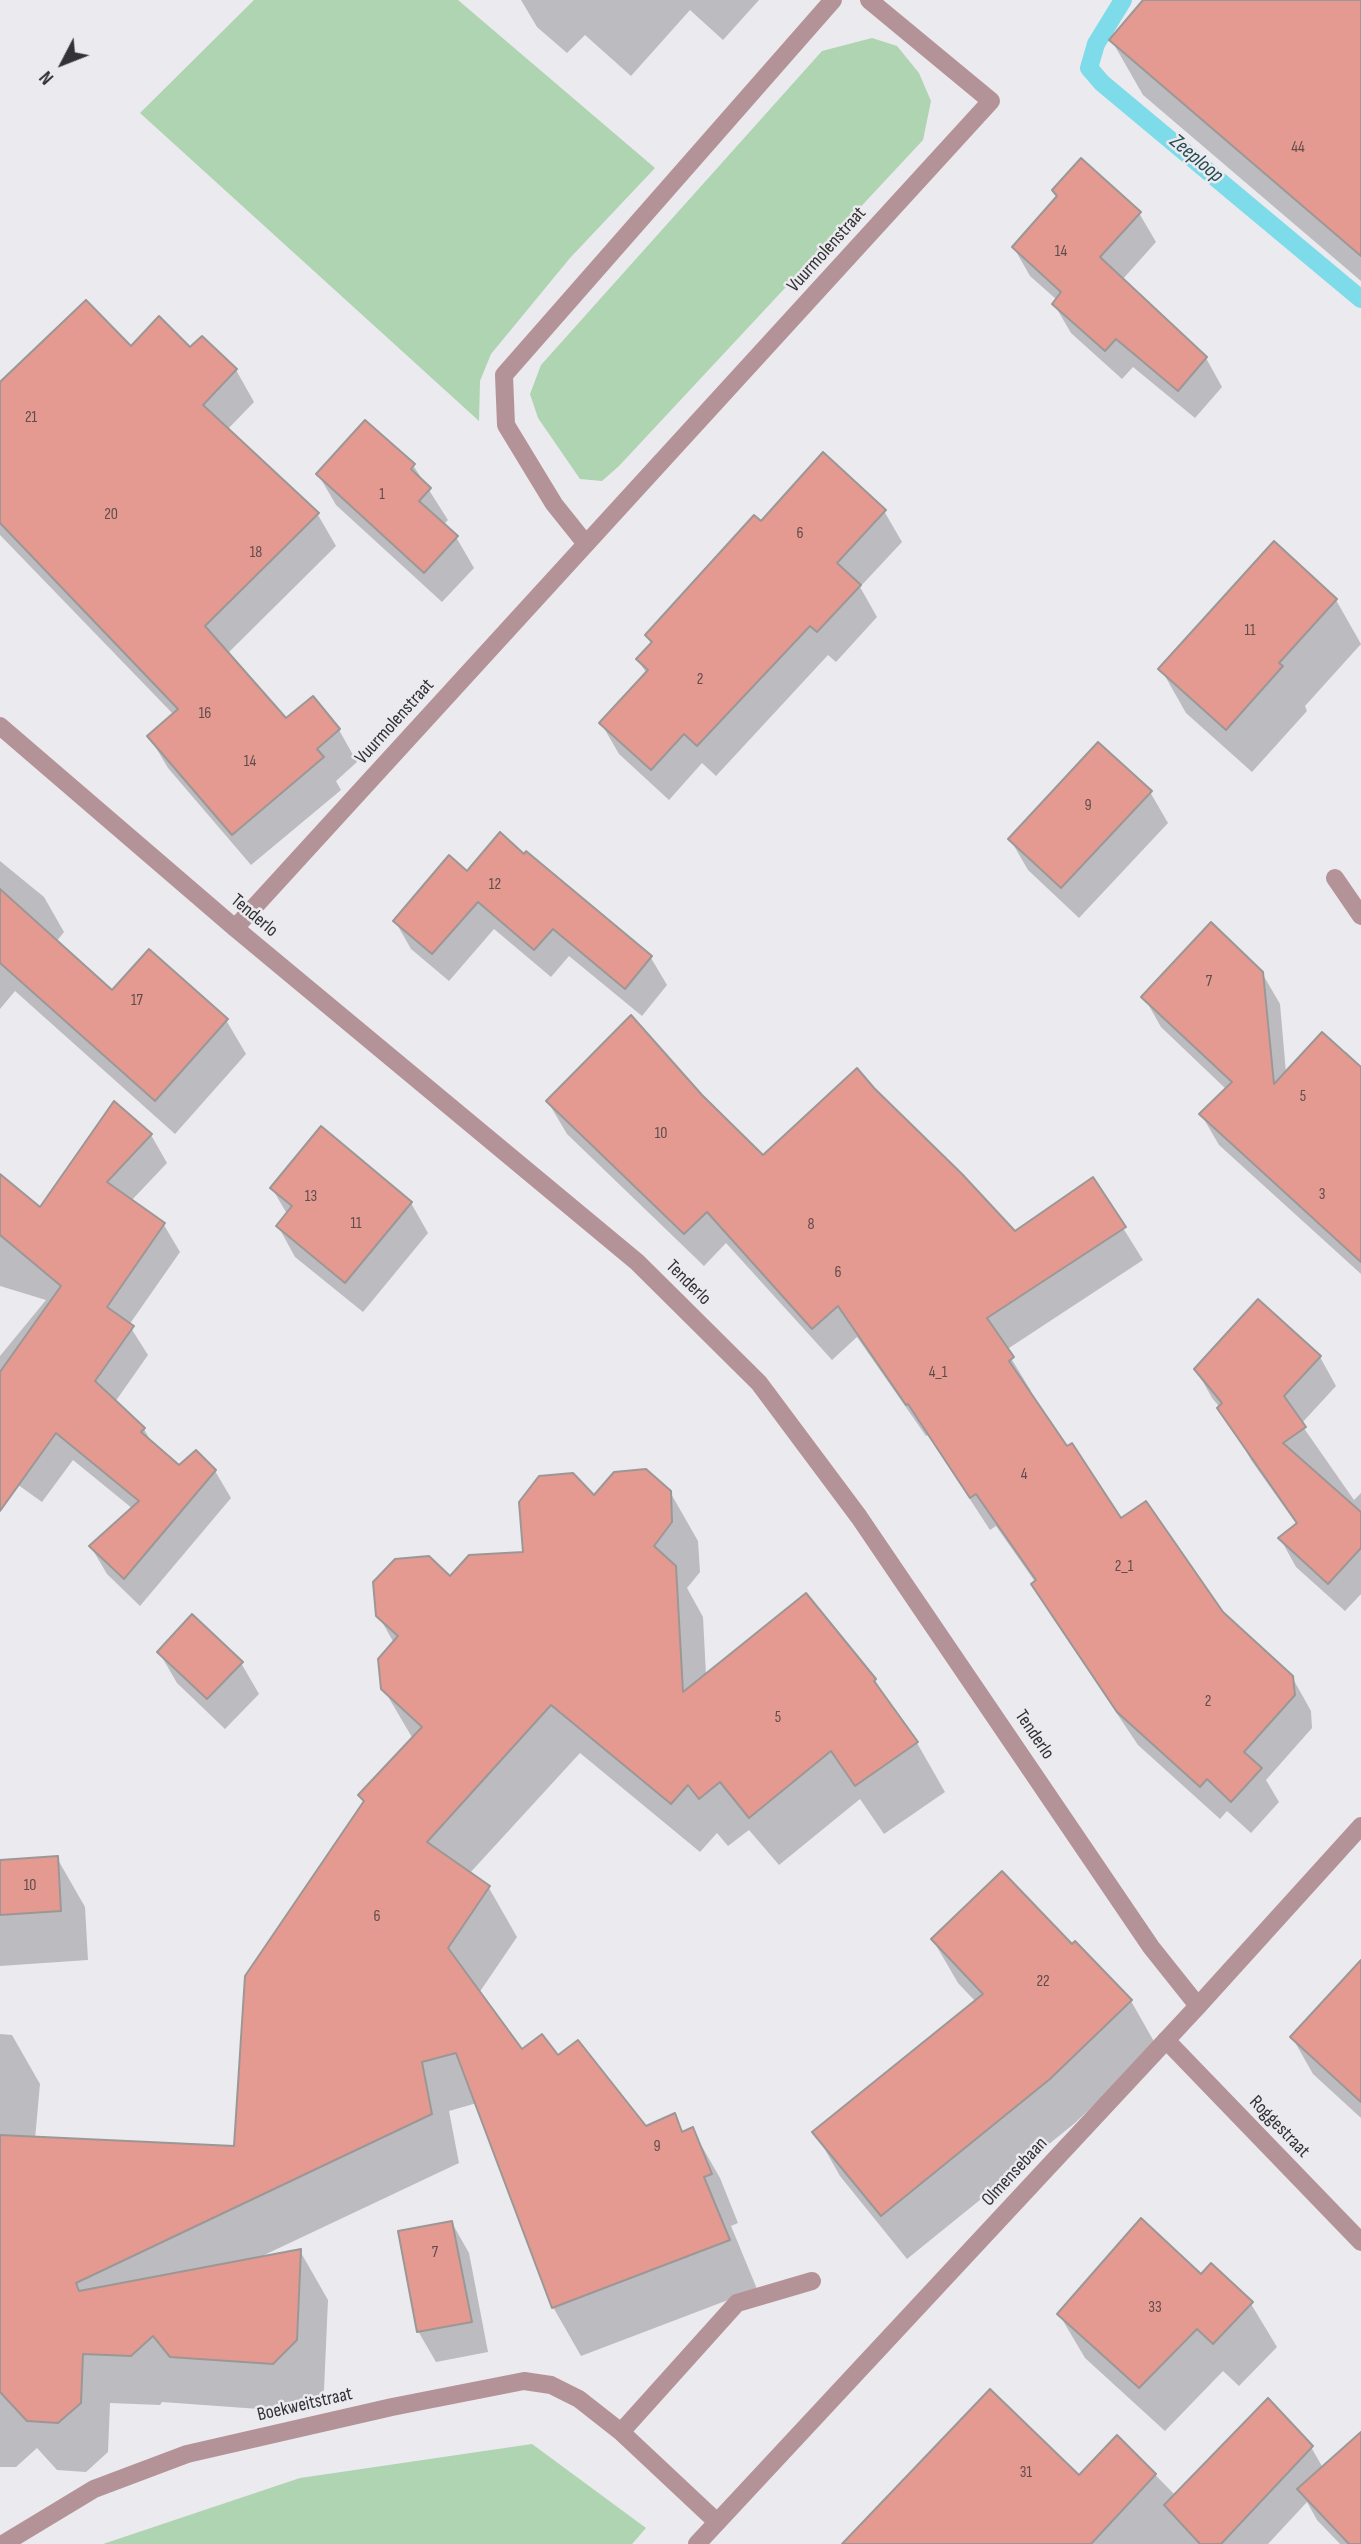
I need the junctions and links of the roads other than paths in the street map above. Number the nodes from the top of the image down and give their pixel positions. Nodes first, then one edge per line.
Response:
1 (833, 0) edge
2 (869, 0) edge
3 (586, 544) junction
4 (0, 726) edge
5 (1335, 878) dead end
6 (1361, 916) edge
7 (235, 928) junction
8 (1361, 1826) edge
9 (1198, 2006) junction
10 (1166, 2040) junction
11 (1361, 2242) edge
12 (812, 2281) dead end
13 (621, 2432) junction
14 (717, 2522) junction
15 (3, 2544) edge
16 (697, 2544) edge

1 - 3 street
2 - 3 street, Vuurmolenstraat
3 - 7 street, Vuurmolenstraat
4 - 7 street, Tenderlo
5 - 6 street
7 - 9 street, Tenderlo
8 - 9 street, Olmensebaan
9 - 10 street, Olmensebaan
10 - 11 street, Roggestraat
10 - 14 street, Olmensebaan
12 - 13 street
13 - 14 street, Boekweitstraat
13 - 15 street, Boekweitstraat
14 - 16 street, Olmensebaan

